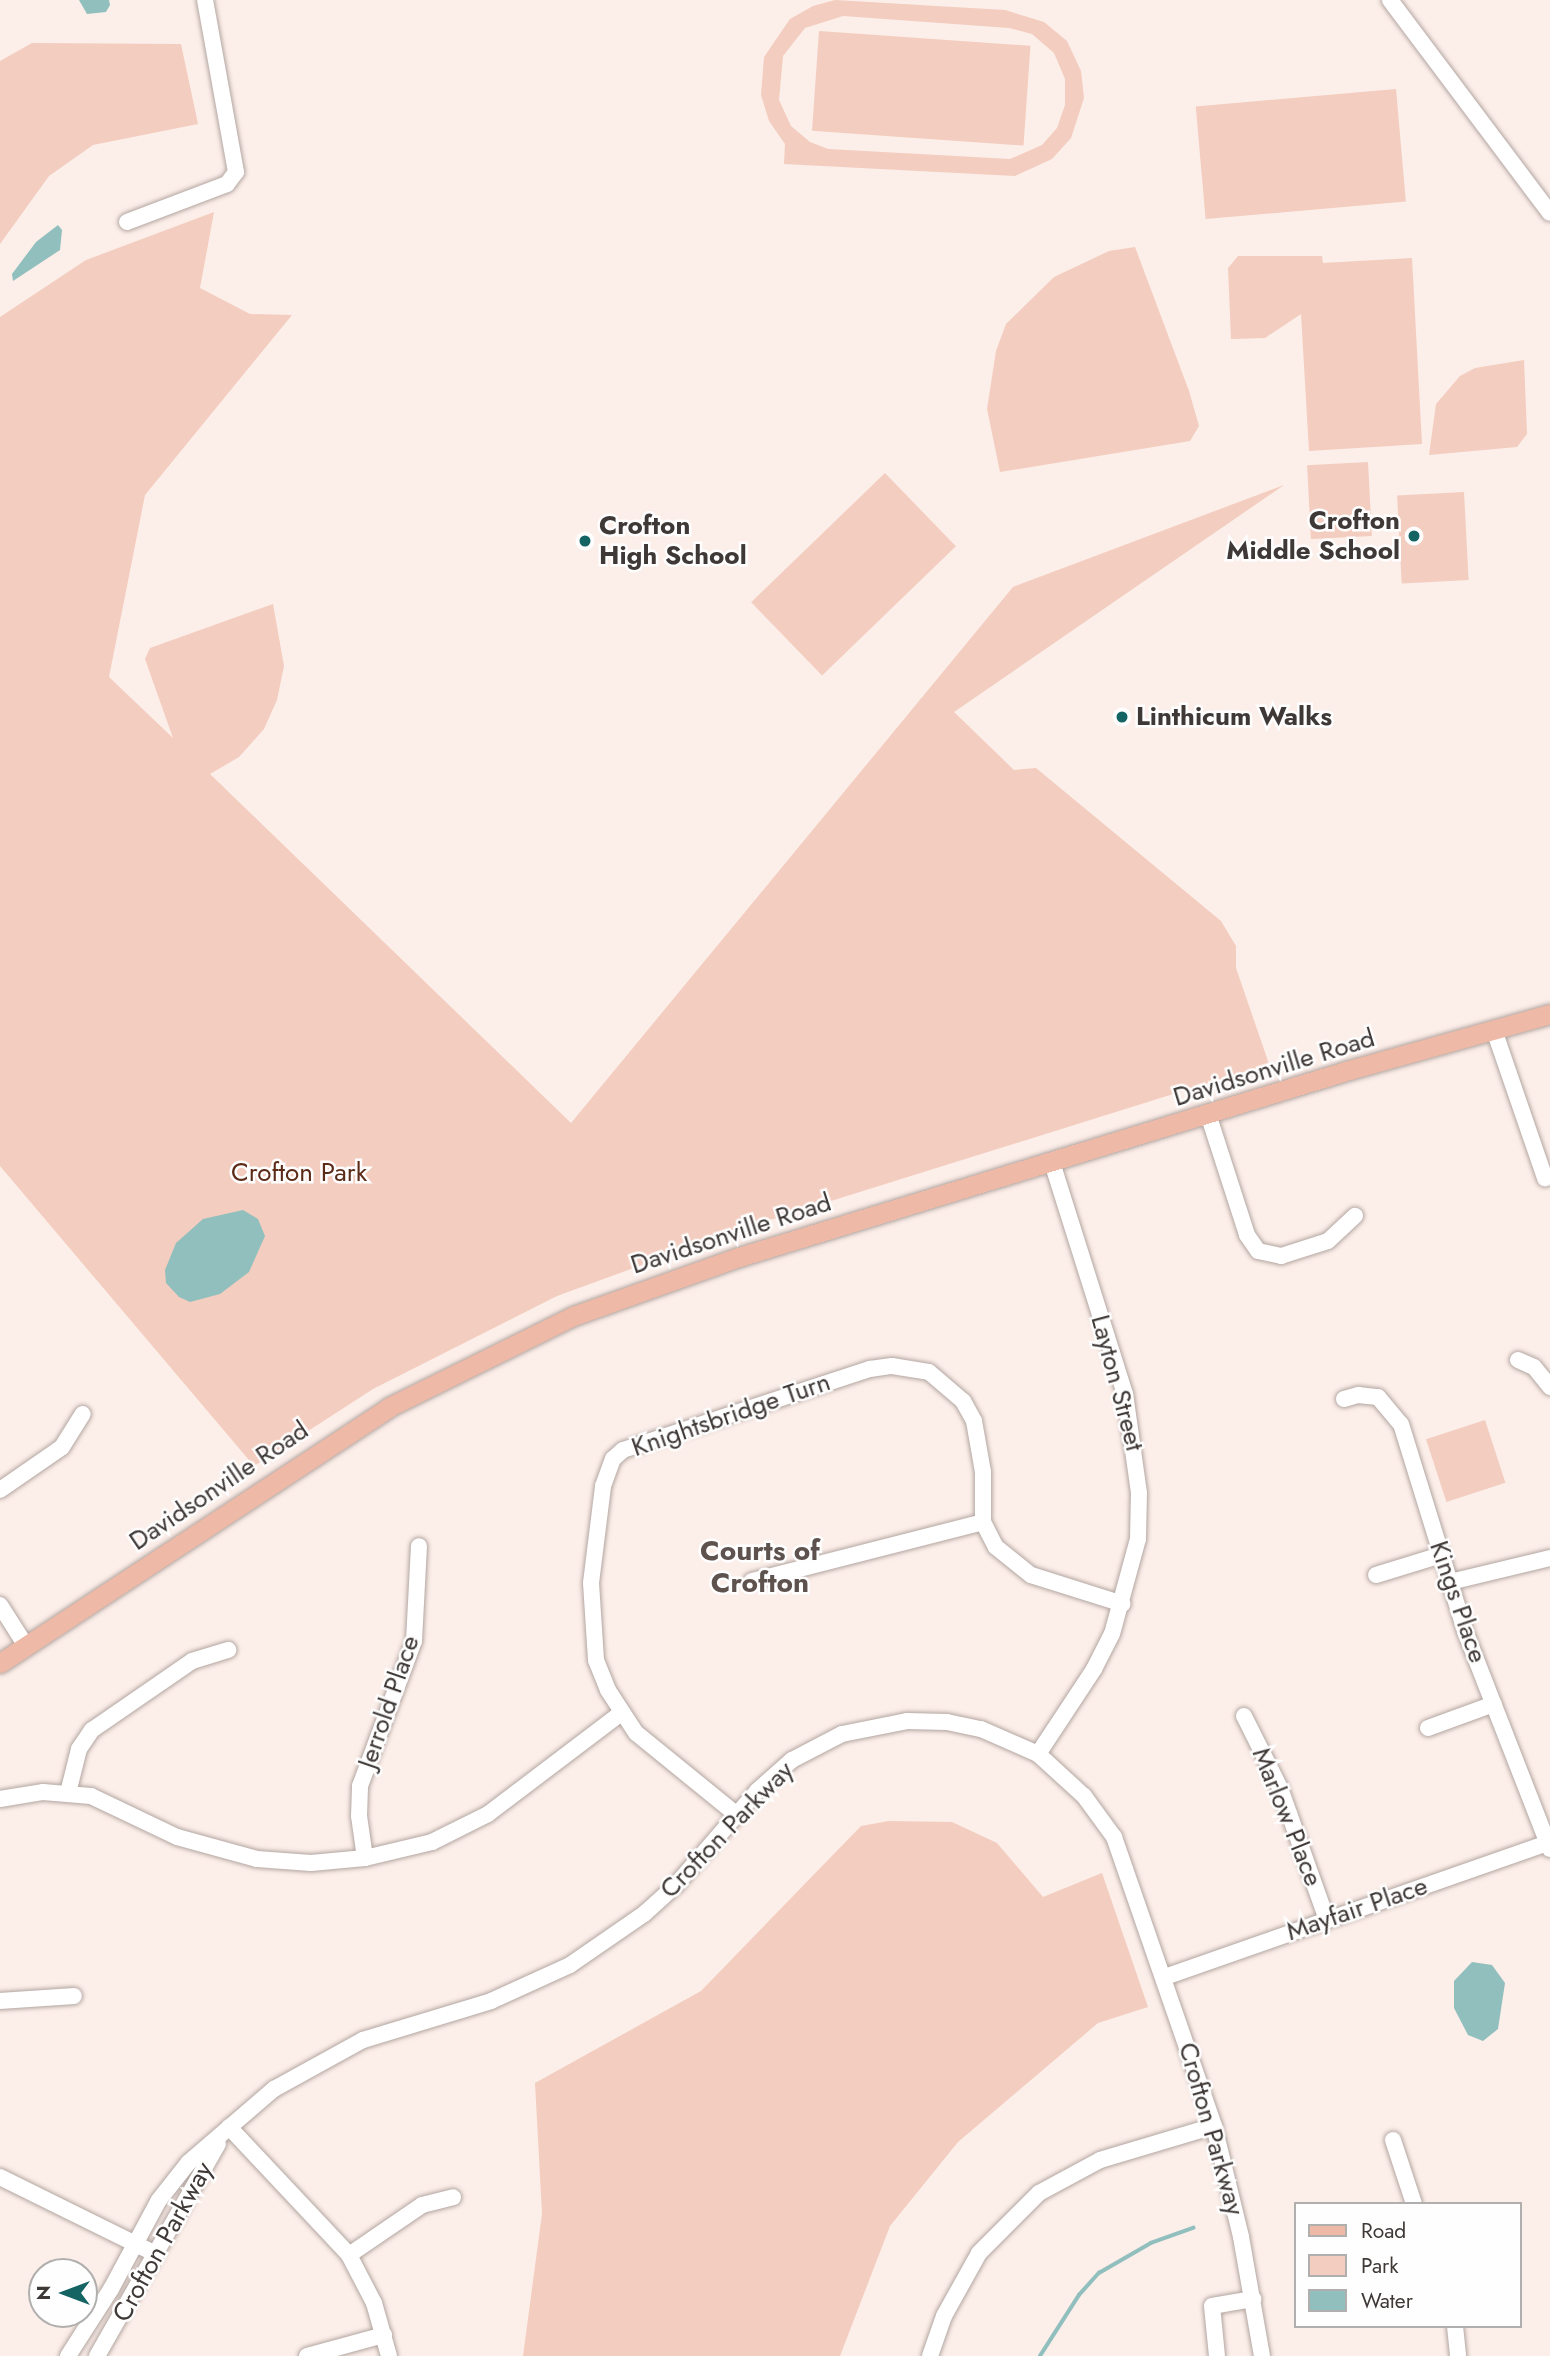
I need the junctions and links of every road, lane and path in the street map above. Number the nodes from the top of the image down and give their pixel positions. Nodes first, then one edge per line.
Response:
1 (205, 0) edge
2 (1390, 0) edge
3 (1550, 213) edge
4 (127, 222) dead end
5 (1550, 1014) edge
6 (1494, 1030) junction
7 (1208, 1114) junction
8 (1052, 1162) junction
9 (1545, 1178) dead end
10 (1354, 1216) dead end
11 (1518, 1360) dead end
12 (1550, 1387) edge
13 (1344, 1399) dead end
14 (83, 1414) dead end
15 (0, 1490) edge
16 (983, 1522) junction
17 (419, 1546) dead end
18 (1441, 1555) junction
19 (1550, 1558) edge
20 (1376, 1576) dead end
21 (752, 1581) dead end
22 (1450, 1582) junction
23 (1123, 1604) junction
24 (0, 1605) edge
25 (26, 1646) junction
26 (228, 1650) dead end
27 (0, 1663) edge
28 (1494, 1704) junction
29 (621, 1713) junction
30 (1244, 1716) dead end
31 (1428, 1728) dead end
32 (1038, 1754) junction
33 (68, 1793) junction
34 (0, 1799) edge
35 (737, 1815) junction
36 (1549, 1845) edge
37 (365, 1858) junction
38 (1327, 1920) junction
39 (1165, 1976) junction
40 (74, 1996) dead end
41 (0, 2001) edge
42 (1214, 2126) junction
43 (229, 2127) junction
44 (1392, 2140) dead end
45 (0, 2178) edge
46 (453, 2197) dead end
47 (1413, 2202) edge
48 (133, 2244) junction
49 (156, 2255) junction
50 (349, 2255) junction
51 (1253, 2299) junction
52 (1455, 2328) edge
53 (384, 2335) junction
54 (68, 2356) edge
55 (97, 2356) edge
56 (307, 2356) edge
57 (389, 2356) edge
58 (930, 2356) edge
59 (1217, 2356) edge
60 (1262, 2356) edge
61 (1458, 2356) edge

1 - 4 street
2 - 3 street
5 - 6 main road, Davidsonville Road
6 - 7 main road, Davidsonville Road
6 - 9 street
7 - 8 main road, Davidsonville Road
7 - 10 street
8 - 23 street, Layton Street
8 - 25 main road, Davidsonville Road
11 - 12 street
13 - 18 street, Kings Place
14 - 15 street
16 - 21 street
16 - 23 street
16 - 29 street, Knightsbridge Turn
17 - 37 street, Jerrold Place
18 - 20 street
18 - 22 street, Kings Place
19 - 22 street
22 - 28 street, Kings Place
23 - 32 street, Layton Street
24 - 25 street
25 - 27 main road, Davidsonville Road
26 - 33 street
28 - 31 street
28 - 36 street, Kings Place
29 - 35 street, Knightsbridge Turn
29 - 37 street
30 - 38 street, Marlow Place
32 - 35 street, Crofton Parkway
32 - 39 street, Crofton Parkway
33 - 34 street
33 - 37 street
35 - 43 street, Crofton Parkway
36 - 38 street, Mayfair Place
38 - 39 street, Mayfair Place
39 - 42 street, Crofton Parkway
40 - 41 street
42 - 51 street, Crofton Parkway
42 - 58 street
43 - 48 street, Crofton Parkway
43 - 49 street, Crofton Parkway
43 - 50 street
44 - 47 street
45 - 48 street
46 - 50 street
48 - 49 street
48 - 54 street, Crofton Parkway
49 - 55 street, Crofton Parkway
50 - 53 street
51 - 59 street
51 - 60 street, Crofton Parkway
52 - 61 street
53 - 56 street
53 - 57 street

